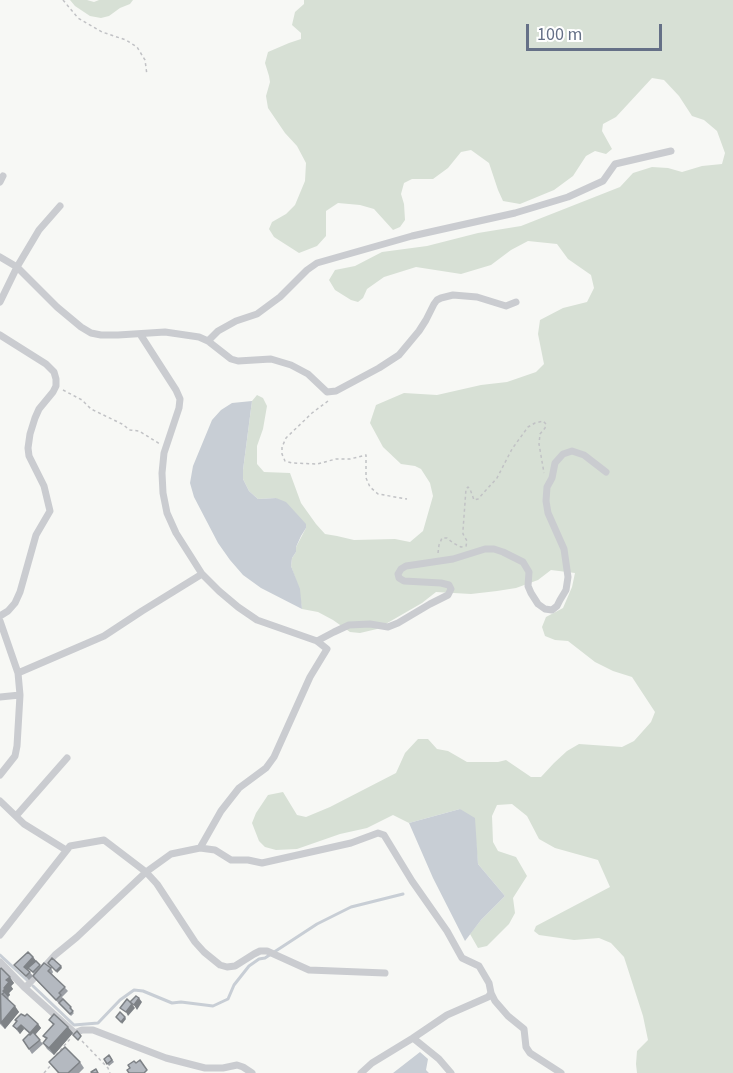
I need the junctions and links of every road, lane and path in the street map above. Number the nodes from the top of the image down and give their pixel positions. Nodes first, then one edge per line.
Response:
1 (63, 0) edge
2 (147, 75) dead end
3 (671, 151) dead end
4 (60, 206) dead end
5 (0, 257) edge
6 (17, 267) junction
7 (0, 302) edge
8 (516, 302) dead end
9 (140, 334) junction
10 (0, 335) edge
11 (208, 341) junction
12 (56, 386) junction
13 (332, 392) junction
14 (166, 447) junction
15 (606, 472) dead end
16 (547, 487) junction
17 (407, 499) dead end
18 (440, 562) junction
19 (202, 574) junction
20 (0, 619) edge
21 (317, 641) junction
22 (18, 674) junction
23 (20, 695) junction
24 (0, 697) edge
25 (68, 758) dead end
26 (0, 775) edge
27 (0, 801) edge
28 (15, 816) junction
29 (200, 848) junction
30 (66, 850) junction
31 (146, 872) junction
32 (0, 935) edge
33 (0, 962) edge
34 (385, 974) dead end
35 (25, 988) junction
36 (491, 993) junction
37 (75, 1033) junction
38 (413, 1038) junction
39 (81, 1040) edge
40 (55, 1056) edge
41 (54, 1060) edge
42 (199, 1066) junction
43 (44, 1073) edge
44 (110, 1073) edge
45 (193, 1073) edge
46 (251, 1073) edge
47 (361, 1073) edge
48 (451, 1073) edge
49 (561, 1073) edge

1 - 2 path
3 - 11 street
4 - 6 street
5 - 6 street
6 - 7 street
6 - 9 street
8 - 13 street
9 - 11 street
9 - 14 street
10 - 12 street
11 - 13 street
12 - 14 path
12 - 20 street
13 - 17 path
14 - 19 street
15 - 16 street
16 - 18 street
16 - 18 path
18 - 21 street
19 - 21 street
19 - 22 street
20 - 22 street
21 - 29 street
22 - 23 street
23 - 24 street
23 - 26 street
25 - 28 street
27 - 28 street
28 - 30 street
29 - 31 street
29 - 36 street
30 - 31 street
30 - 32 street
31 - 34 street
31 - 35 street
33 - 35 street
35 - 37 street
36 - 38 street
36 - 49 street
37 - 40 path
37 - 42 street
38 - 47 street
38 - 48 street
39 - 44 path
41 - 43 path
42 - 45 street
42 - 46 street

